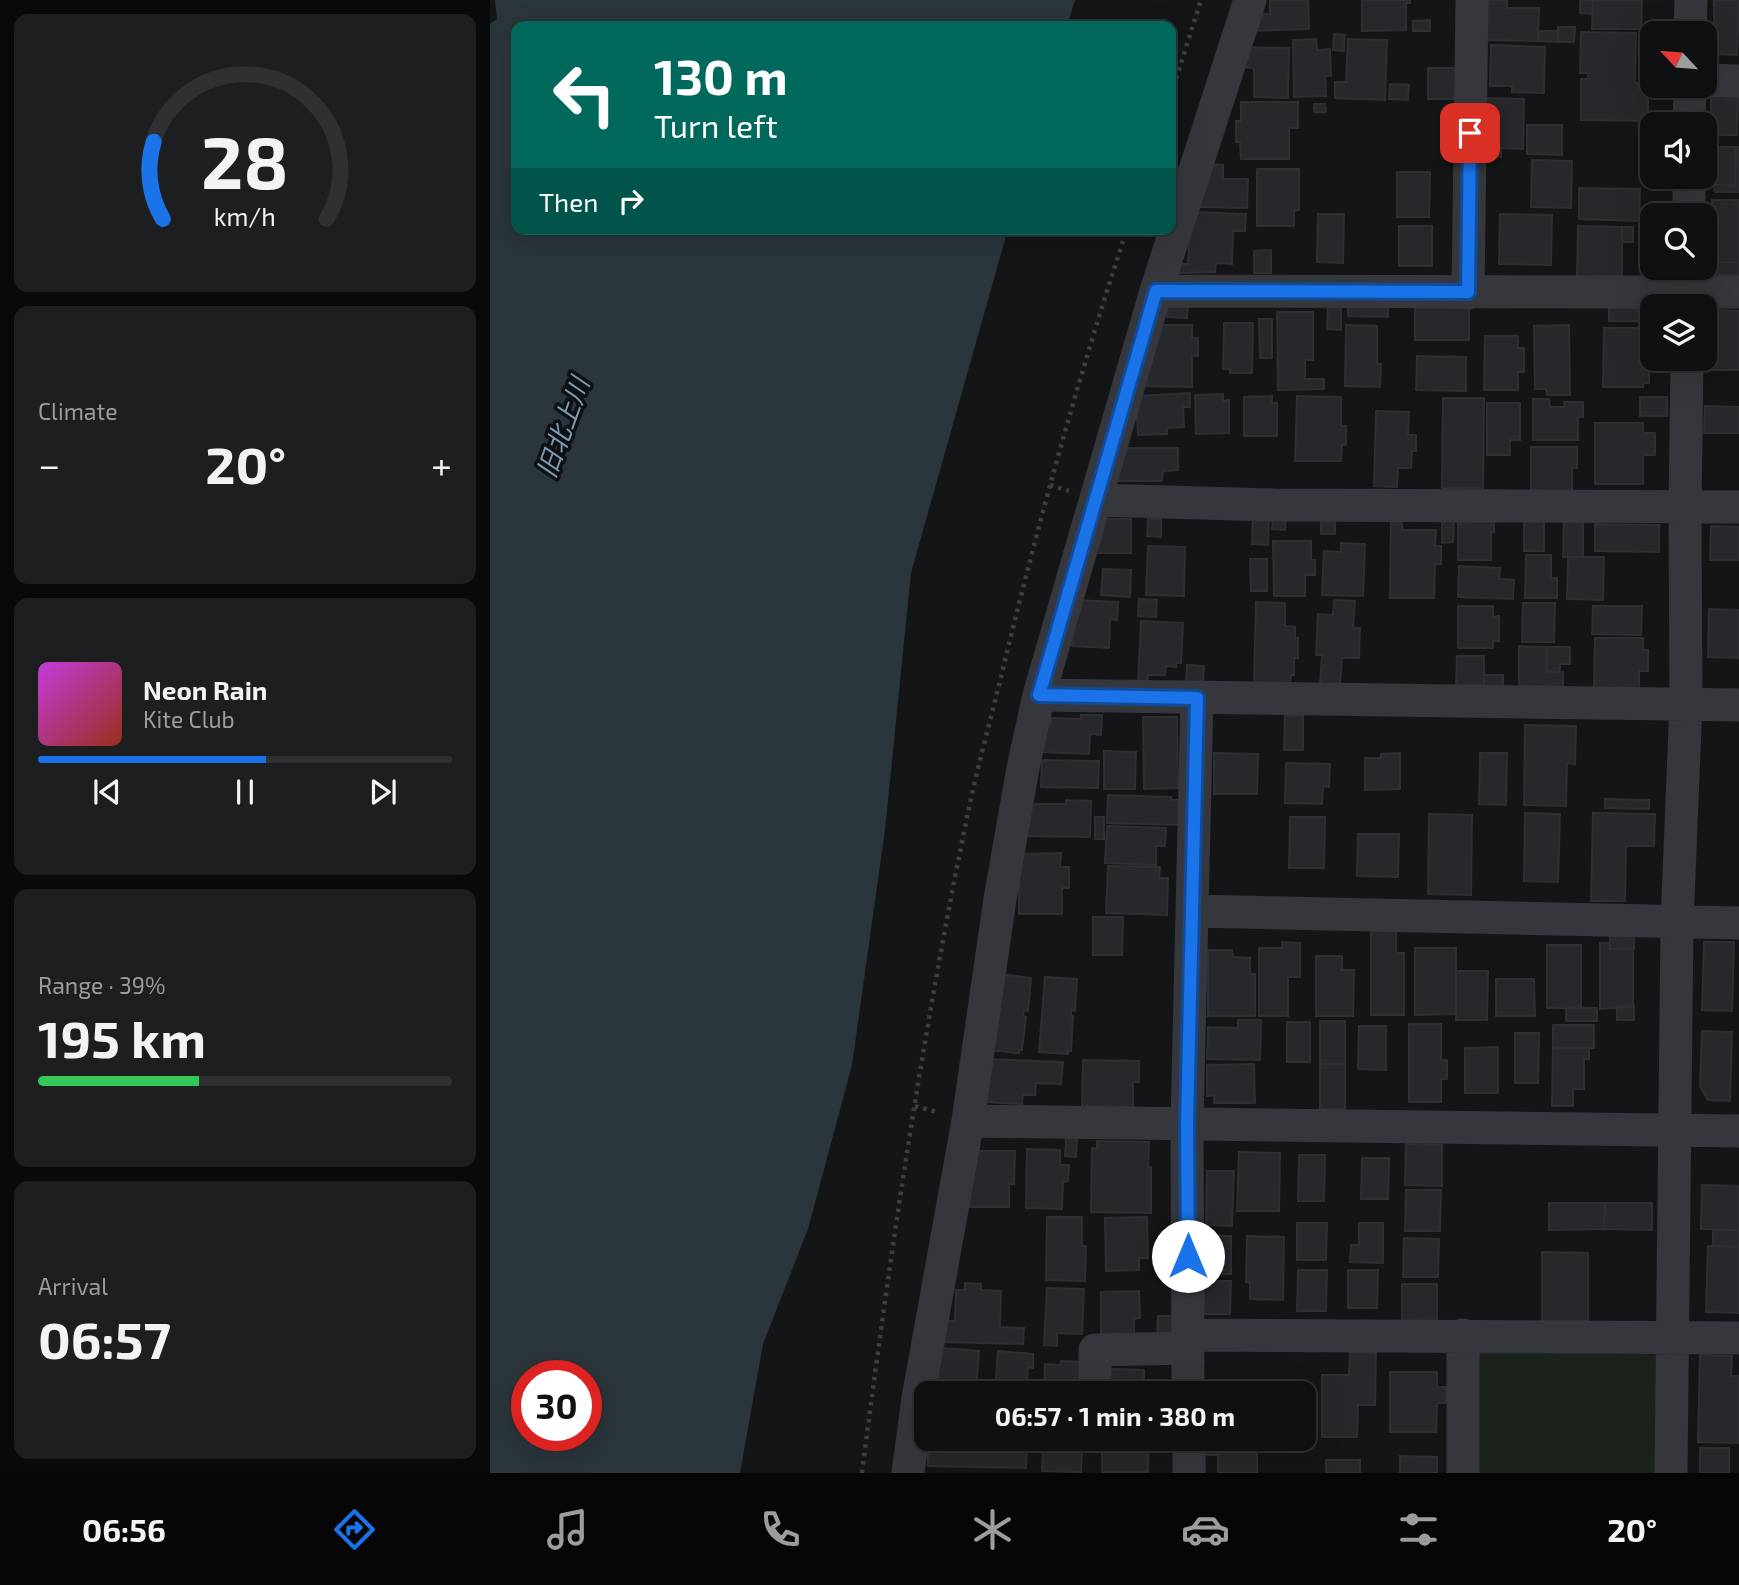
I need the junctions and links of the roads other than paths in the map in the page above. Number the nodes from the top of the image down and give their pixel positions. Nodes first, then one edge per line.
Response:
1 (1250, 0) edge
2 (1472, 0) edge
3 (1691, 0) edge
4 (1690, 21) edge
5 (1717, 80) edge
6 (1739, 81) edge
7 (1176, 229) edge
8 (1174, 235) edge
9 (1688, 289) edge
10 (1156, 291) junction
11 (1468, 292) junction
12 (1739, 292) edge
13 (1687, 371) edge
14 (1097, 500) junction
15 (1685, 506) junction
16 (1739, 507) edge
17 (1039, 695) junction
18 (1197, 698) junction
19 (1686, 703) junction
20 (1739, 705) edge
21 (1192, 911) junction
22 (1677, 923) junction
23 (1739, 923) edge
24 (968, 1121) junction
25 (1187, 1124) junction
26 (1675, 1131) junction
27 (1739, 1131) edge
28 (1463, 1335) junction
29 (1673, 1336) junction
30 (1739, 1338) edge
31 (1188, 1342) junction
32 (1095, 1381) edge
33 (1188, 1381) edge
34 (1189, 1451) edge
35 (908, 1473) edge
36 (1189, 1473) edge
37 (1463, 1473) edge
38 (1671, 1473) edge

1 - 7 street
2 - 11 street
3 - 4 street
5 - 6 street
8 - 10 street
9 - 11 street
9 - 12 street
10 - 11 street
10 - 14 street
13 - 15 street
14 - 15 street
14 - 17 street
15 - 16 street
15 - 19 street
17 - 18 street
17 - 24 street
18 - 19 street
18 - 21 street
19 - 20 street
19 - 22 street
21 - 22 street
21 - 25 street
22 - 23 street
22 - 26 street
24 - 25 street
24 - 35 street
25 - 26 street
25 - 31 street
26 - 27 street
26 - 29 street
28 - 29 street
28 - 31 street
28 - 37 street
29 - 30 street
29 - 38 street
31 - 32 street
31 - 33 street
34 - 36 street

